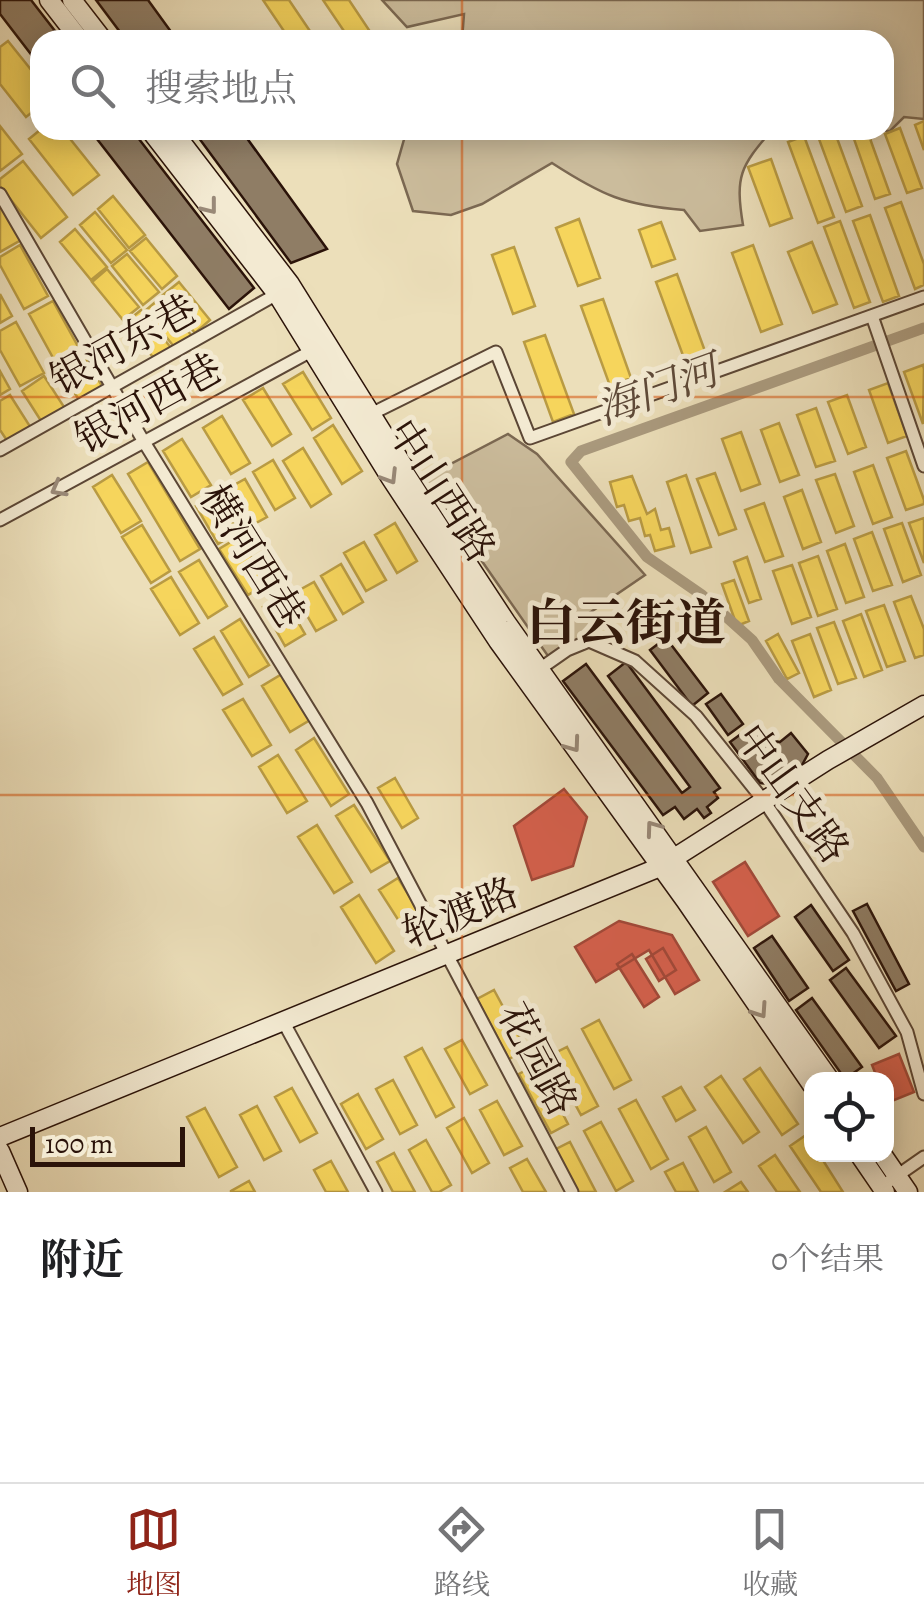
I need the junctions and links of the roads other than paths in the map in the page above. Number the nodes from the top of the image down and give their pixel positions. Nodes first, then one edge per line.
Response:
1 (48, 0) edge
2 (72, 0) edge
3 (72, 30) edge
4 (95, 30) edge
5 (158, 140) edge
6 (180, 140) edge
7 (0, 194) edge
8 (277, 294) junction
9 (924, 297) edge
10 (873, 319) junction
11 (320, 346) junction
12 (114, 386) junction
13 (364, 417) junction
14 (144, 442) junction
15 (0, 450) edge
16 (924, 466) edge
17 (0, 520) edge
18 (532, 674) junction
19 (924, 705) edge
20 (764, 802) junction
21 (668, 863) junction
22 (448, 955) junction
23 (284, 1023) junction
24 (824, 1072) edge
25 (804, 1073) edge
26 (924, 1094) edge
27 (0, 1138) edge
28 (0, 1151) edge
29 (924, 1157) edge
30 (866, 1162) edge
31 (888, 1185) edge
32 (18, 1192) edge
33 (376, 1192) edge
34 (572, 1192) edge
35 (908, 1192) edge

1 - 3 main road
2 - 4 main road
5 -> 8 main road, 中山西路
6 - 11 main road, 中山西路
7 - 12 street, 横河西巷
8 - 11 main road, 中山西路
8 - 12 street, 银河东巷
9 - 10 street
10 - 13 street
10 - 16 street
11 - 13 main road, 中山西路
11 - 14 street, 银河西巷
12 - 14 street, 横河西巷
12 - 15 street, 银河东巷
13 - 18 main road, 中山西路
14 -> 17 street, 银河西巷
14 - 22 street, 横河西巷
18 - 20 street, 中山支路
18 - 21 main road, 中山西路
19 - 20 main road, 轮渡路
20 - 21 main road, 轮渡路
20 - 26 street, 中山支路
21 - 22 main road, 轮渡路
21 - 24 main road, 中山西路
21 -> 25 main road, 中山西路
22 - 23 main road, 轮渡路
22 - 34 street, 花园路
23 - 27 main road, 轮渡路
23 - 33 street
28 - 32 main road
29 - 31 street
30 - 31 main road
31 - 35 main road

